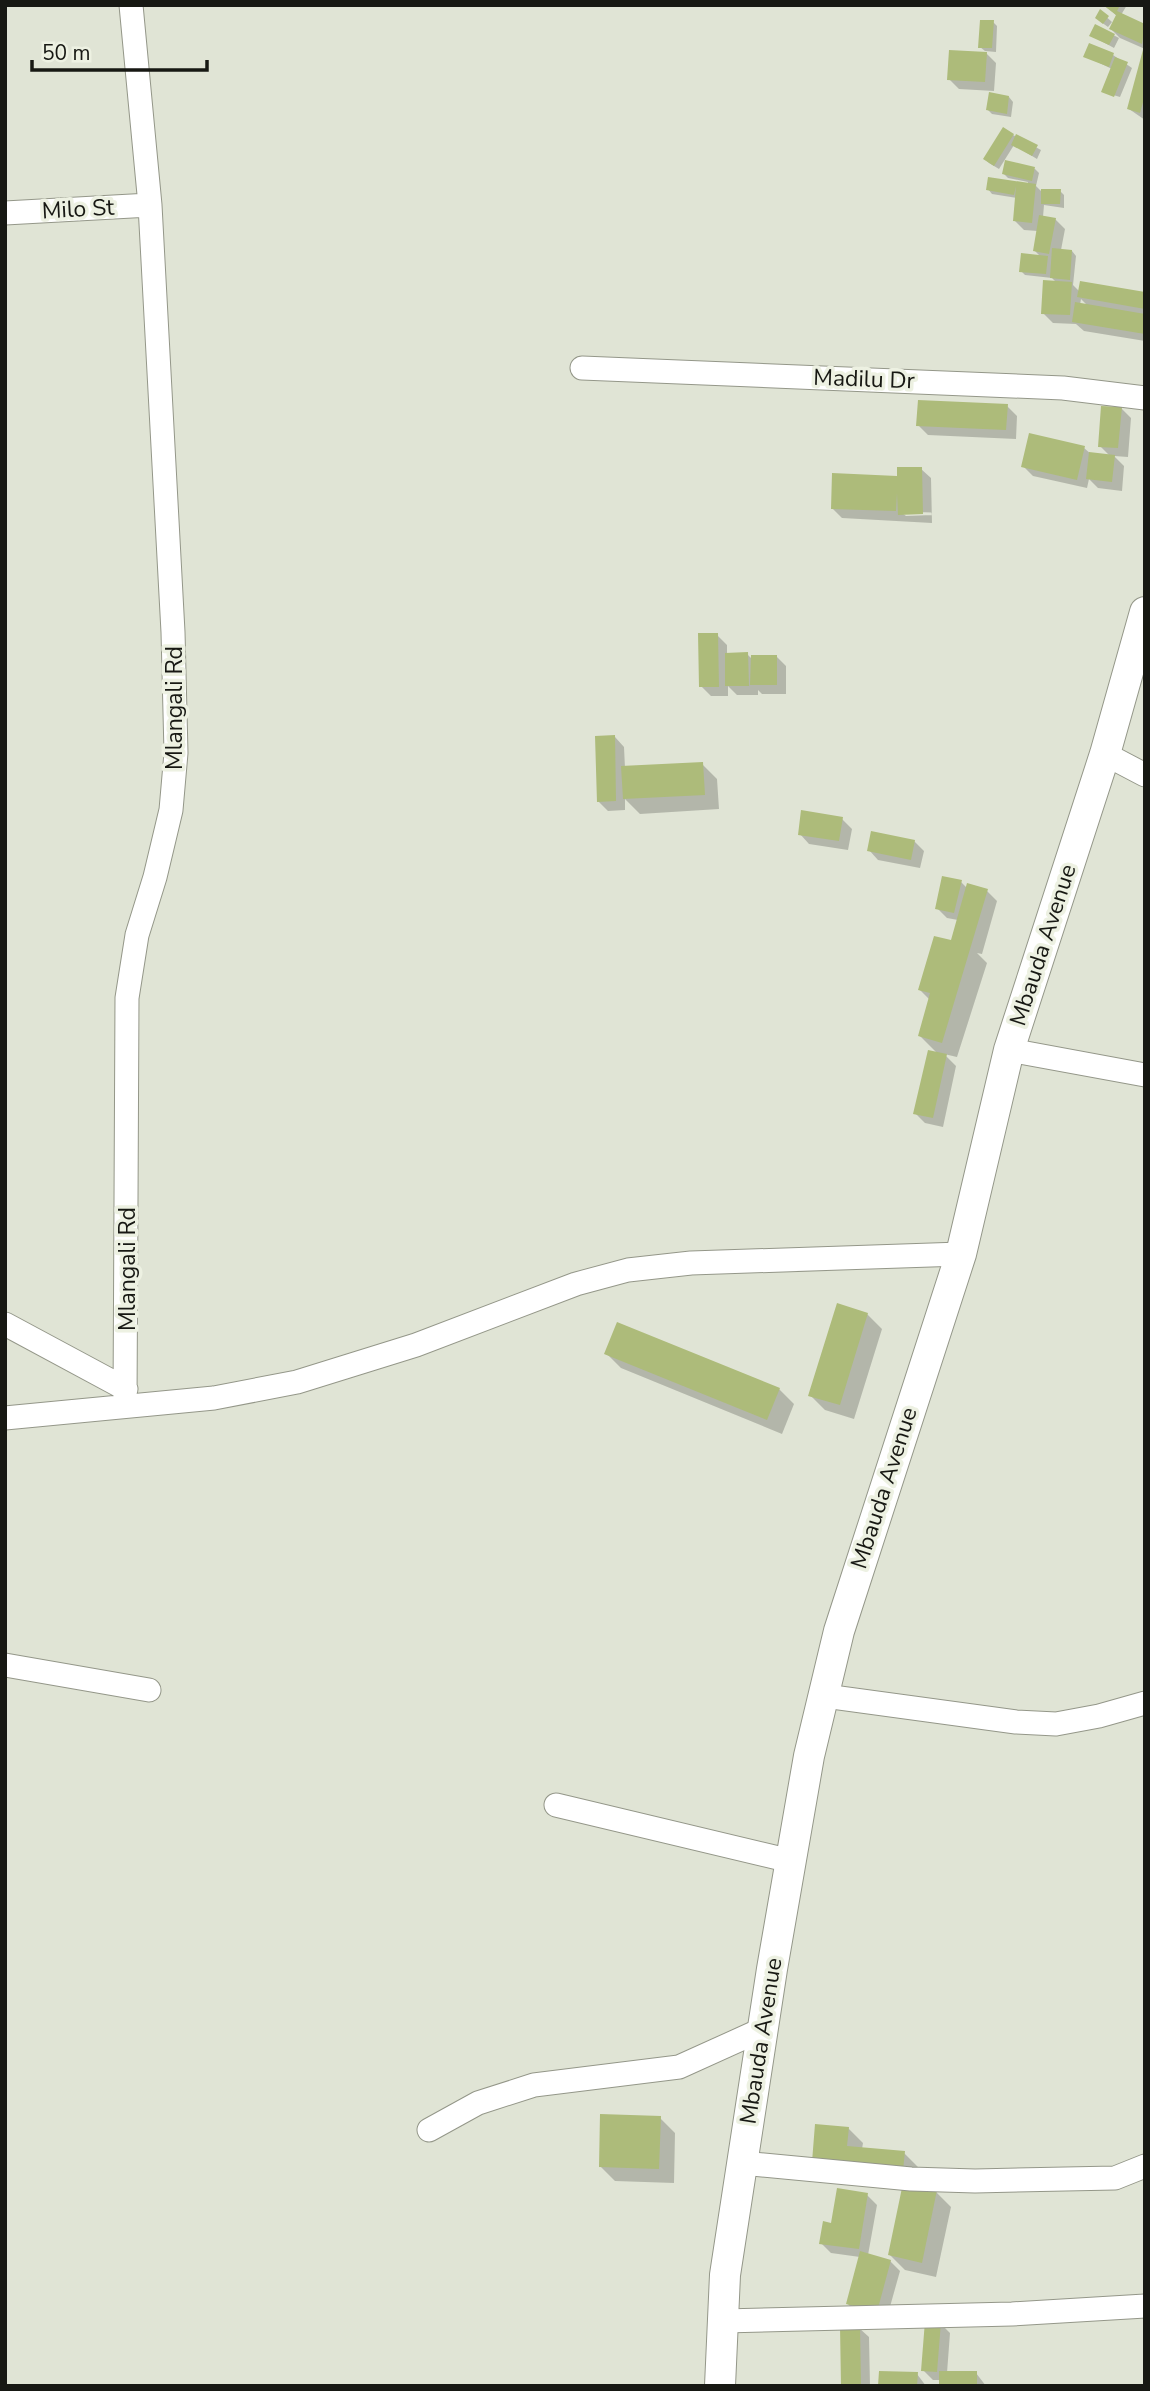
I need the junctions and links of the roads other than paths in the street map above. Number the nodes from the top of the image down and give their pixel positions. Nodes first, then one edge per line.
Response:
1 (131, 5) edge
2 (150, 205) junction
3 (5, 213) edge
4 (582, 369) dead end
5 (1145, 398) edge
6 (1145, 612) edge
7 (1105, 754) junction
8 (1145, 775) edge
9 (1009, 1050) junction
10 (1145, 1075) edge
11 (961, 1254) junction
12 (5, 1324) edge
13 (126, 1397) junction
14 (5, 1418) edge
15 (5, 1665) edge
16 (149, 1690) dead end
17 (825, 1696) junction
18 (1145, 1703) edge
19 (556, 1805) dead end
20 (791, 1861) junction
21 (763, 2029) junction
22 (429, 2130) dead end
23 (742, 2163) junction
24 (1145, 2166) edge
25 (1145, 2306) edge
26 (723, 2320) junction
27 (720, 2386) edge

1 - 2 street, Mlangali Rd
2 - 3 street, Milo St
2 - 13 street, Mlangali Rd
4 - 5 street, Madilu Dr
6 - 7 street, Mbauda Avenue
7 - 8 street
7 - 9 street, Mbauda Avenue
9 - 10 street
9 - 11 street, Mbauda Avenue
11 - 13 street
11 - 17 street, Mbauda Avenue
12 - 13 street
13 - 14 street
15 - 16 street
17 - 18 street
17 - 20 street, Mbauda Avenue
19 - 20 street
20 - 21 street, Mbauda Avenue
21 - 22 street
21 - 23 street, Mbauda Avenue
23 - 24 street
23 - 26 street, Mbauda Avenue
25 - 26 street
26 - 27 street, Mbauda Avenue

